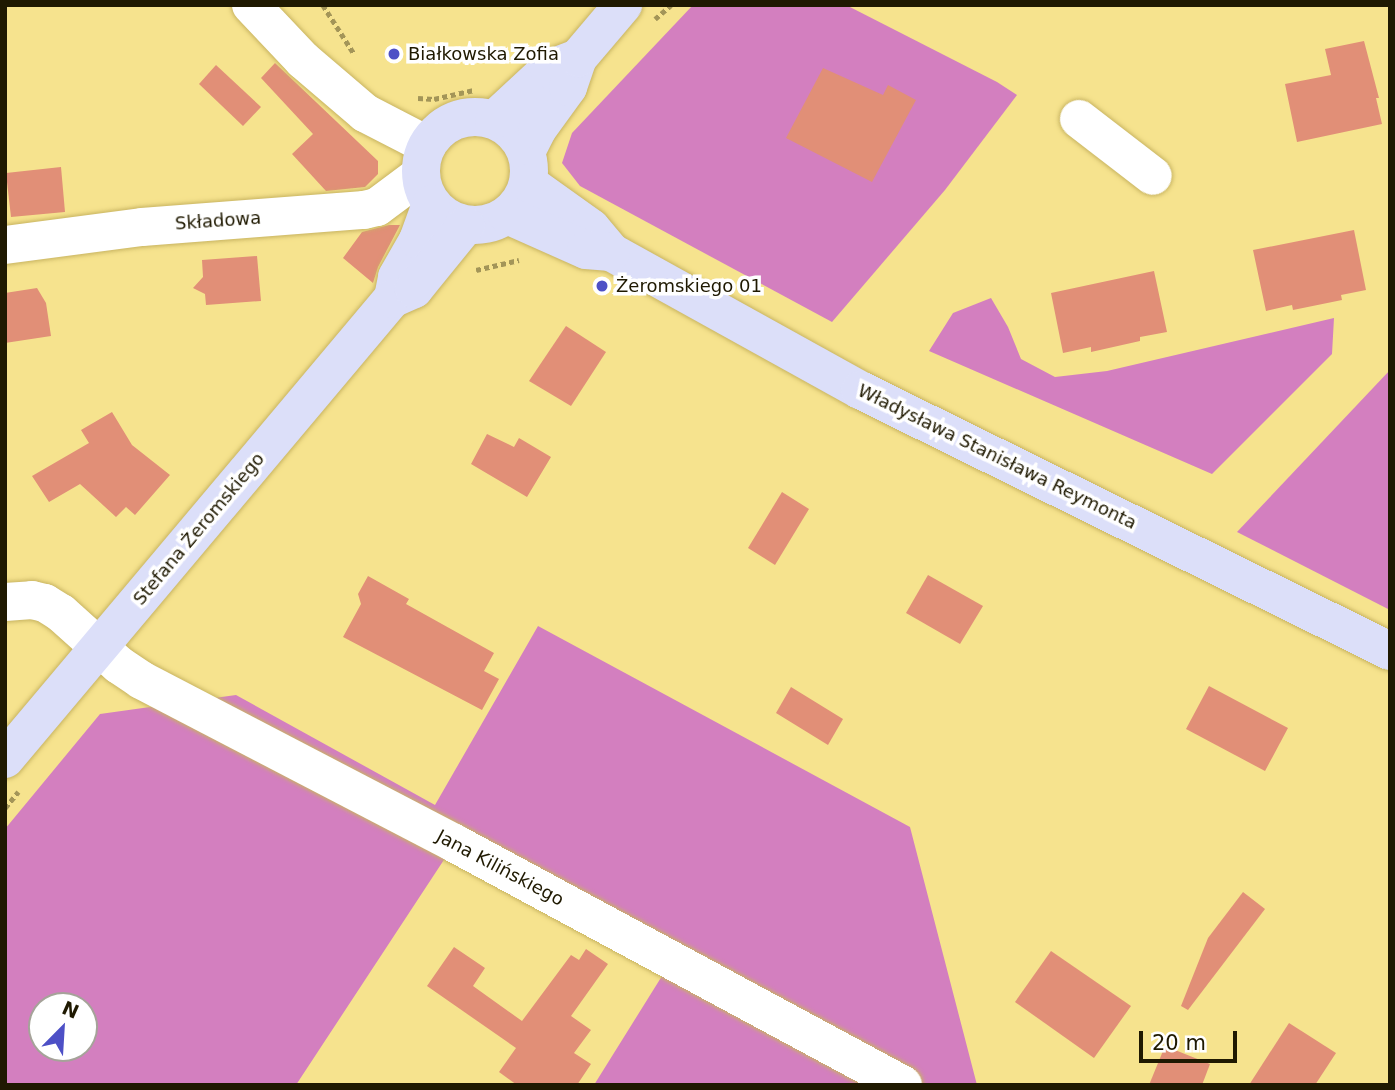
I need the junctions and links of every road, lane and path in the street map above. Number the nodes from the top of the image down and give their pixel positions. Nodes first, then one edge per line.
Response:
1 (251, 5) edge
2 (323, 5) edge
3 (623, 5) edge
4 (578, 58) junction
5 (359, 63) dead end
6 (407, 96) dead end
7 (490, 105) junction
8 (1079, 119) dead end
9 (527, 168) junction
10 (426, 175) junction
11 (1153, 176) dead end
12 (507, 215) junction
13 (466, 225) junction
14 (5, 245) edge
15 (611, 252) junction
16 (393, 299) junction
17 (5, 602) edge
18 (100, 647) junction
19 (1390, 651) edge
20 (5, 759) edge
21 (903, 1085) edge

1 - 10 street
2 - 5 path
3 - 4 main road
4 - 7 main road
4 - 9 main road
6 - 7 path
7 - 9 main road
7 - 10 main road
8 - 11 street
9 - 12 main road
9 - 15 main road, Władysława Stanisława Reymonta
10 - 13 main road
10 - 14 street, Składowa
10 - 16 main road, Stefana Żeromskiego
12 - 13 main road
12 - 15 main road, Władysława Stanisława Reymonta
13 - 16 main road, Stefana Żeromskiego
15 - 19 main road, Władysława Stanisława Reymonta
16 - 18 main road, Stefana Żeromskiego
17 - 18 street, Jana Kilińskiego
18 - 20 main road, Stefana Żeromskiego
18 - 21 street, Jana Kilińskiego

